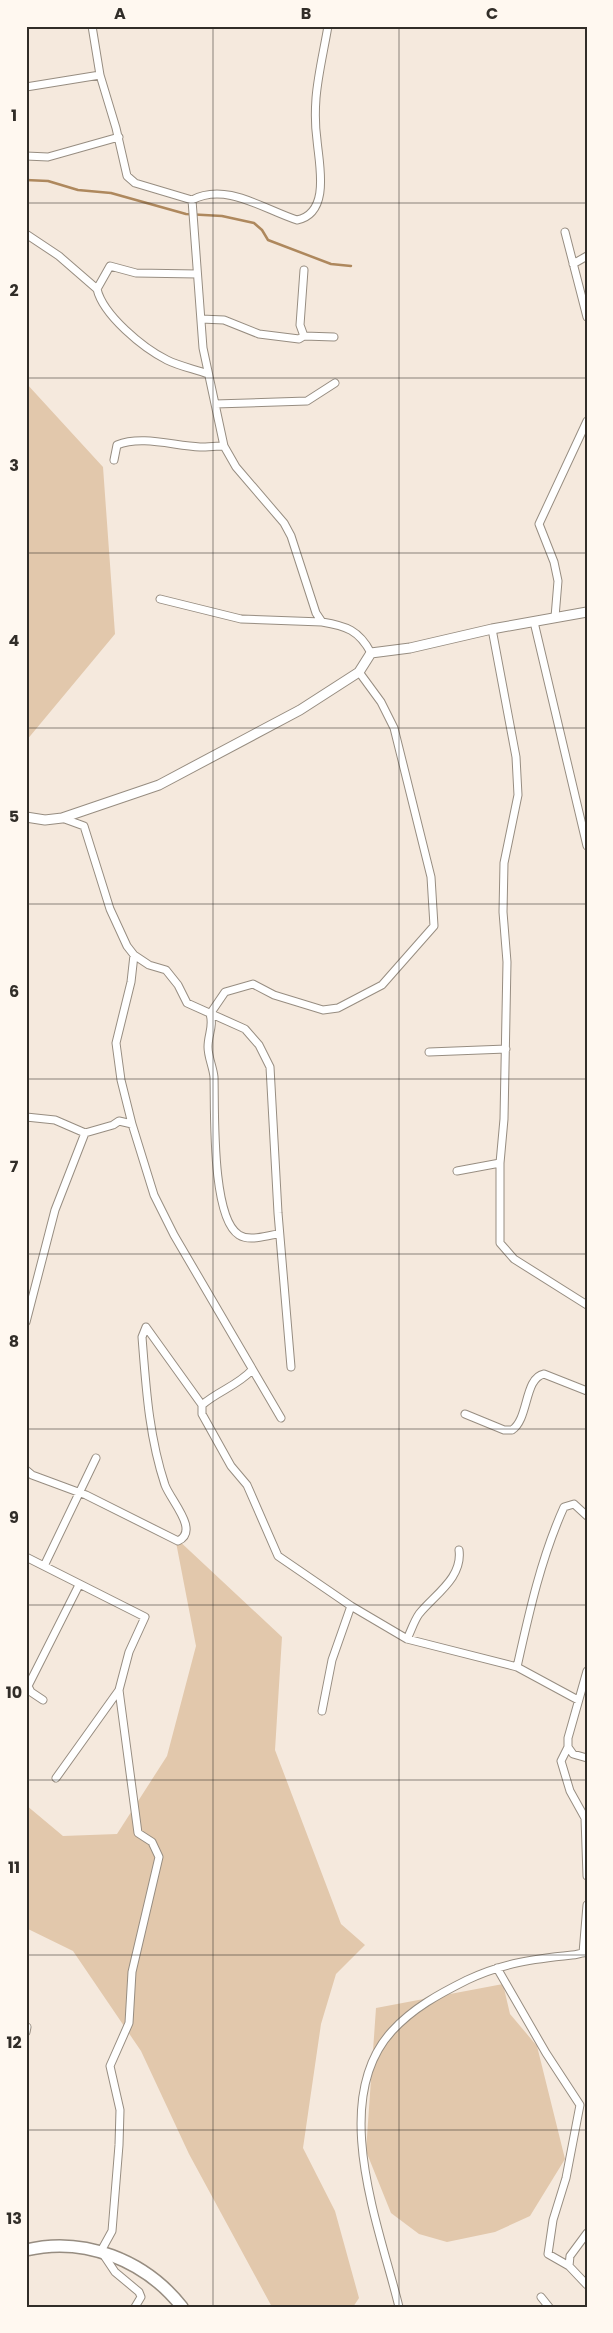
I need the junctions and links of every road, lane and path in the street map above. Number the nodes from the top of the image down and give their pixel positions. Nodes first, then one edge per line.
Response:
1 (92, 26) edge
2 (328, 26) edge
3 (100, 75) junction
4 (26, 87) edge
5 (118, 137) junction
6 (26, 156) edge
7 (192, 200) junction
8 (565, 232) dead end
9 (26, 234) edge
10 (587, 256) edge
11 (573, 264) junction
12 (304, 270) dead end
13 (197, 274) junction
14 (96, 289) junction
15 (587, 317) edge
16 (201, 319) junction
17 (304, 336) junction
18 (334, 337) dead end
19 (208, 374) junction
20 (335, 383) dead end
21 (215, 404) junction
22 (587, 420) edge
23 (224, 446) junction
24 (114, 460) dead end
25 (160, 599) dead end
26 (587, 612) edge
27 (555, 617) junction
28 (322, 622) junction
29 (534, 622) junction
30 (492, 629) junction
31 (371, 653) junction
32 (360, 672) junction
33 (26, 817) edge
34 (62, 818) junction
35 (587, 846) edge
36 (134, 955) junction
37 (210, 1014) junction
38 (506, 1049) junction
39 (429, 1052) dead end
40 (26, 1117) edge
41 (132, 1124) junction
42 (86, 1133) junction
43 (500, 1163) junction
44 (457, 1171) dead end
45 (280, 1234) junction
46 (587, 1305) edge
47 (26, 1322) edge
48 (291, 1368) dead end
49 (252, 1370) junction
50 (587, 1391) edge
51 (202, 1405) junction
52 (465, 1414) dead end
53 (281, 1418) dead end
54 (96, 1458) dead end
55 (26, 1470) edge
56 (80, 1493) junction
57 (587, 1516) edge
58 (459, 1550) dead end
59 (27, 1558) edge
60 (44, 1566) junction
61 (79, 1585) junction
62 (351, 1606) junction
63 (407, 1639) junction
64 (516, 1667) junction
65 (587, 1671) edge
66 (119, 1690) junction
67 (43, 1700) dead end
68 (578, 1700) junction
69 (322, 1711) dead end
70 (568, 1747) junction
71 (587, 1758) edge
72 (56, 1778) dead end
73 (587, 1876) edge
74 (587, 1905) edge
75 (585, 1953) edge
76 (497, 1968) junction
77 (587, 2233) edge
78 (26, 2250) edge
79 (101, 2251) junction
80 (569, 2266) junction
81 (587, 2286) edge
82 (540, 2297) dead end
83 (135, 2307) edge
84 (182, 2307) edge
85 (399, 2307) edge
86 (549, 2307) edge

1 - 3 street
2 - 7 street
3 - 4 street
3 - 5 street
5 - 6 street
5 - 7 street
7 - 13 street
8 - 11 street
9 - 14 street
10 - 11 street
11 - 15 street
12 - 17 street
13 - 14 street
13 - 16 street
14 - 19 street
16 - 17 street
16 - 19 street
17 - 18 street
19 - 21 street
20 - 21 street
21 - 23 street
22 - 27 street
23 - 24 street
23 - 28 street
25 - 28 street
26 - 27 street
27 - 29 street
28 - 31 street
29 - 30 street
29 - 35 street
30 - 31 street
30 - 38 street
31 - 32 street
32 - 34 street
32 - 37 street
33 - 34 street
34 - 36 street
36 - 37 street
36 - 41 street
37 - 45 street
37 - 45 street
38 - 39 street
38 - 43 street
40 - 42 street
41 - 42 street
41 - 49 street
42 - 47 street
43 - 44 street
43 - 46 street
45 - 48 street
49 - 51 street
49 - 53 street
50 - 52 street
51 - 56 street
51 - 62 street
54 - 56 street
55 - 56 street
56 - 60 street
57 - 64 street
58 - 63 street
59 - 60 street
60 - 61 street
61 - 66 street
61 - 67 street
62 - 63 street
62 - 69 street
63 - 64 street
64 - 68 street
65 - 68 street
66 - 72 street
66 - 79 street
68 - 70 street
70 - 71 street
70 - 73 street
74 - 75 street
75 - 76 street
76 - 80 street
76 - 85 street
77 - 80 street
78 - 79 main road
79 - 83 street
79 - 84 main road
80 - 81 street
82 - 86 street

